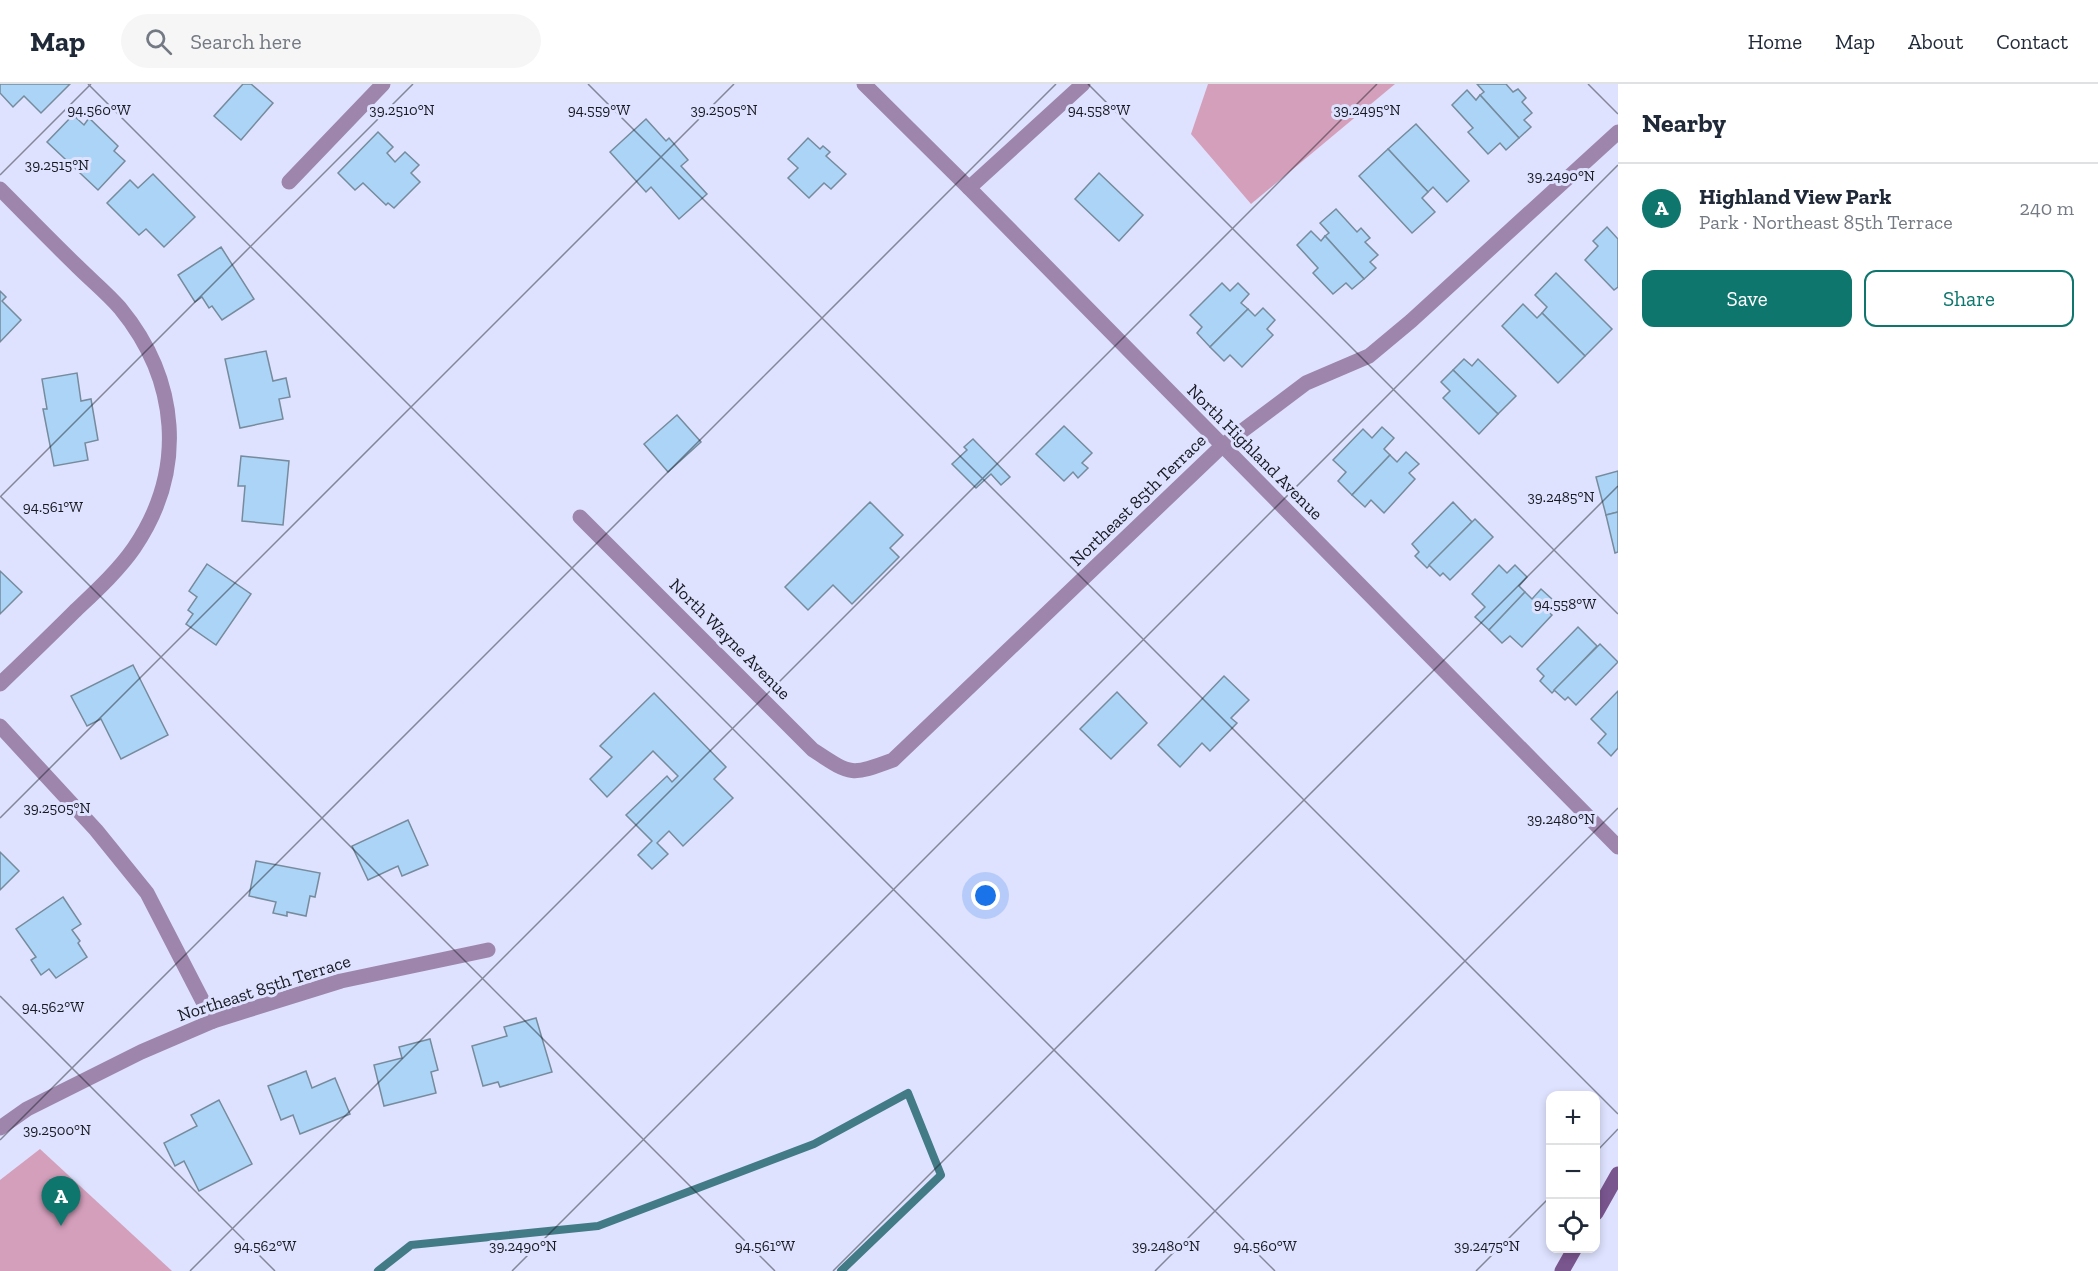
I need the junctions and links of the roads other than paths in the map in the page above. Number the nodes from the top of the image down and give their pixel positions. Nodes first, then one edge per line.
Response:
1 (383, 84) edge
2 (864, 84) edge
3 (1083, 84) edge
4 (1618, 132) edge
5 (289, 182) dead end
6 (969, 188) junction
7 (0, 189) edge
8 (1222, 446) junction
9 (580, 518) dead end
10 (0, 684) edge
11 (0, 726) edge
12 (862, 771) joint
13 (1618, 847) edge
14 (488, 950) dead end
15 (213, 1021) junction
16 (0, 1128) edge
17 (1618, 1174) edge
18 (1600, 1206) edge
19 (1572, 1253) edge
20 (1562, 1271) edge

1 - 5 street
2 - 6 street, North Highland Avenue
3 - 6 street
4 - 8 street, Northeast 85th Terrace
6 - 8 street, North Highland Avenue
7 - 10 street
8 - 12 street, Northeast 85th Terrace
8 - 13 street, North Highland Avenue
9 - 12 street, North Wayne Avenue
11 - 15 street
14 - 15 street, Northeast 85th Terrace
15 - 16 street, Northeast 85th Terrace
17 - 18 main road
19 - 20 main road

